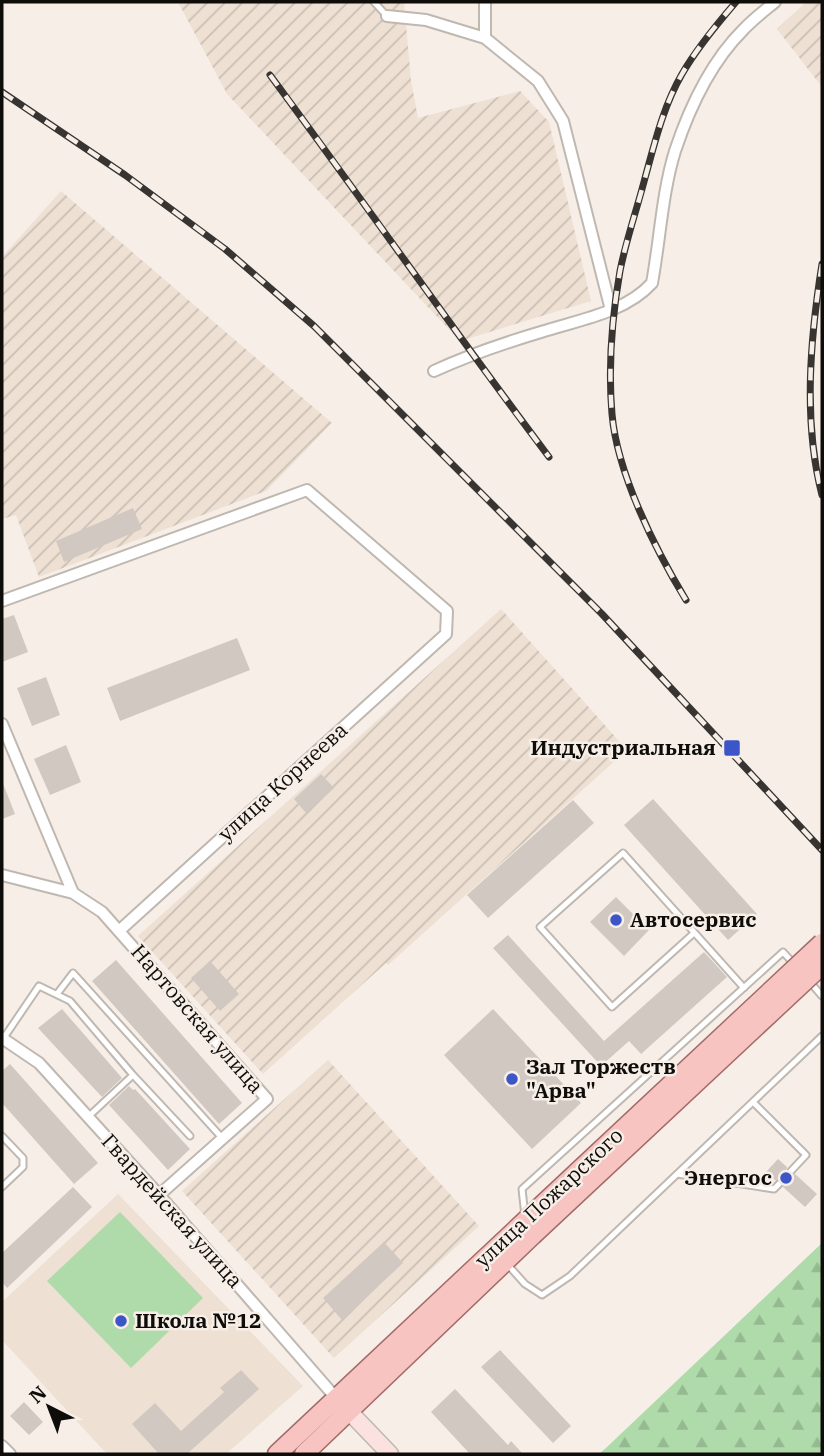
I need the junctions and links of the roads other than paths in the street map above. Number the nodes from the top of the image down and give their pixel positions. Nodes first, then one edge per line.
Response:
1 (374, 2) edge
2 (485, 2) edge
3 (775, 2) edge
4 (387, 16) joint
5 (485, 38) junction
6 (611, 310) junction
7 (434, 371) dead end
8 (2, 601) edge
9 (2, 724) edge
10 (2, 875) edge
11 (73, 893) junction
12 (120, 930) junction
13 (694, 933) junction
14 (822, 943) edge
15 (822, 965) edge
16 (744, 988) junction
17 (57, 995) junction
18 (822, 996) edge
19 (822, 1037) edge
20 (2, 1039) edge
21 (133, 1075) junction
22 (753, 1102) junction
23 (88, 1116) junction
24 (2, 1136) edge
25 (190, 1136) dead end
26 (223, 1139) junction
27 (791, 1171) dead end
28 (677, 1174) junction
29 (779, 1184) dead end
30 (2, 1187) edge
31 (159, 1195) junction
32 (530, 1228) junction
33 (505, 1262) junction
34 (336, 1398) junction
35 (349, 1412) junction
36 (2, 1446) edge
37 (10, 1454) edge
38 (277, 1454) edge
39 (304, 1454) edge
40 (390, 1454) edge

1 - 4 lane
2 - 5 street
3 - 6 street
4 - 5 street
5 - 6 street
6 - 7 street
8 - 12 street, улица Корнеева
9 - 11 street
10 - 11 street, Нартовская улица
11 - 12 street, Нартовская улица
12 - 26 street, Нартовская улица
13 - 13 lane
13 - 16 lane
14 - 32 main road, улица Пожарского, bridge
15 - 32 main road, улица Пожарского, bridge
16 - 18 lane
16 - 32 lane
17 - 20 lane
17 - 21 lane
17 - 26 lane
19 - 22 lane
20 - 23 street, Гвардейская улица
21 - 23 lane
21 - 25 lane
22 - 27 lane
22 - 28 lane
23 - 31 street, Гвардейская улица
24 - 30 lane
26 - 31 street, Нартовская улица
28 - 29 lane
28 - 33 lane
31 - 34 street, Гвардейская улица
32 - 33 main road, улица Пожарского
32 - 34 main road, улица Пожарского
33 - 35 main road, улица Пожарского
34 - 35 street, Гвардейская улица
34 - 38 main road, улица Пожарского
35 - 39 main road, улица Пожарского
35 - 40 street, Гвардейская улица
36 - 37 street

